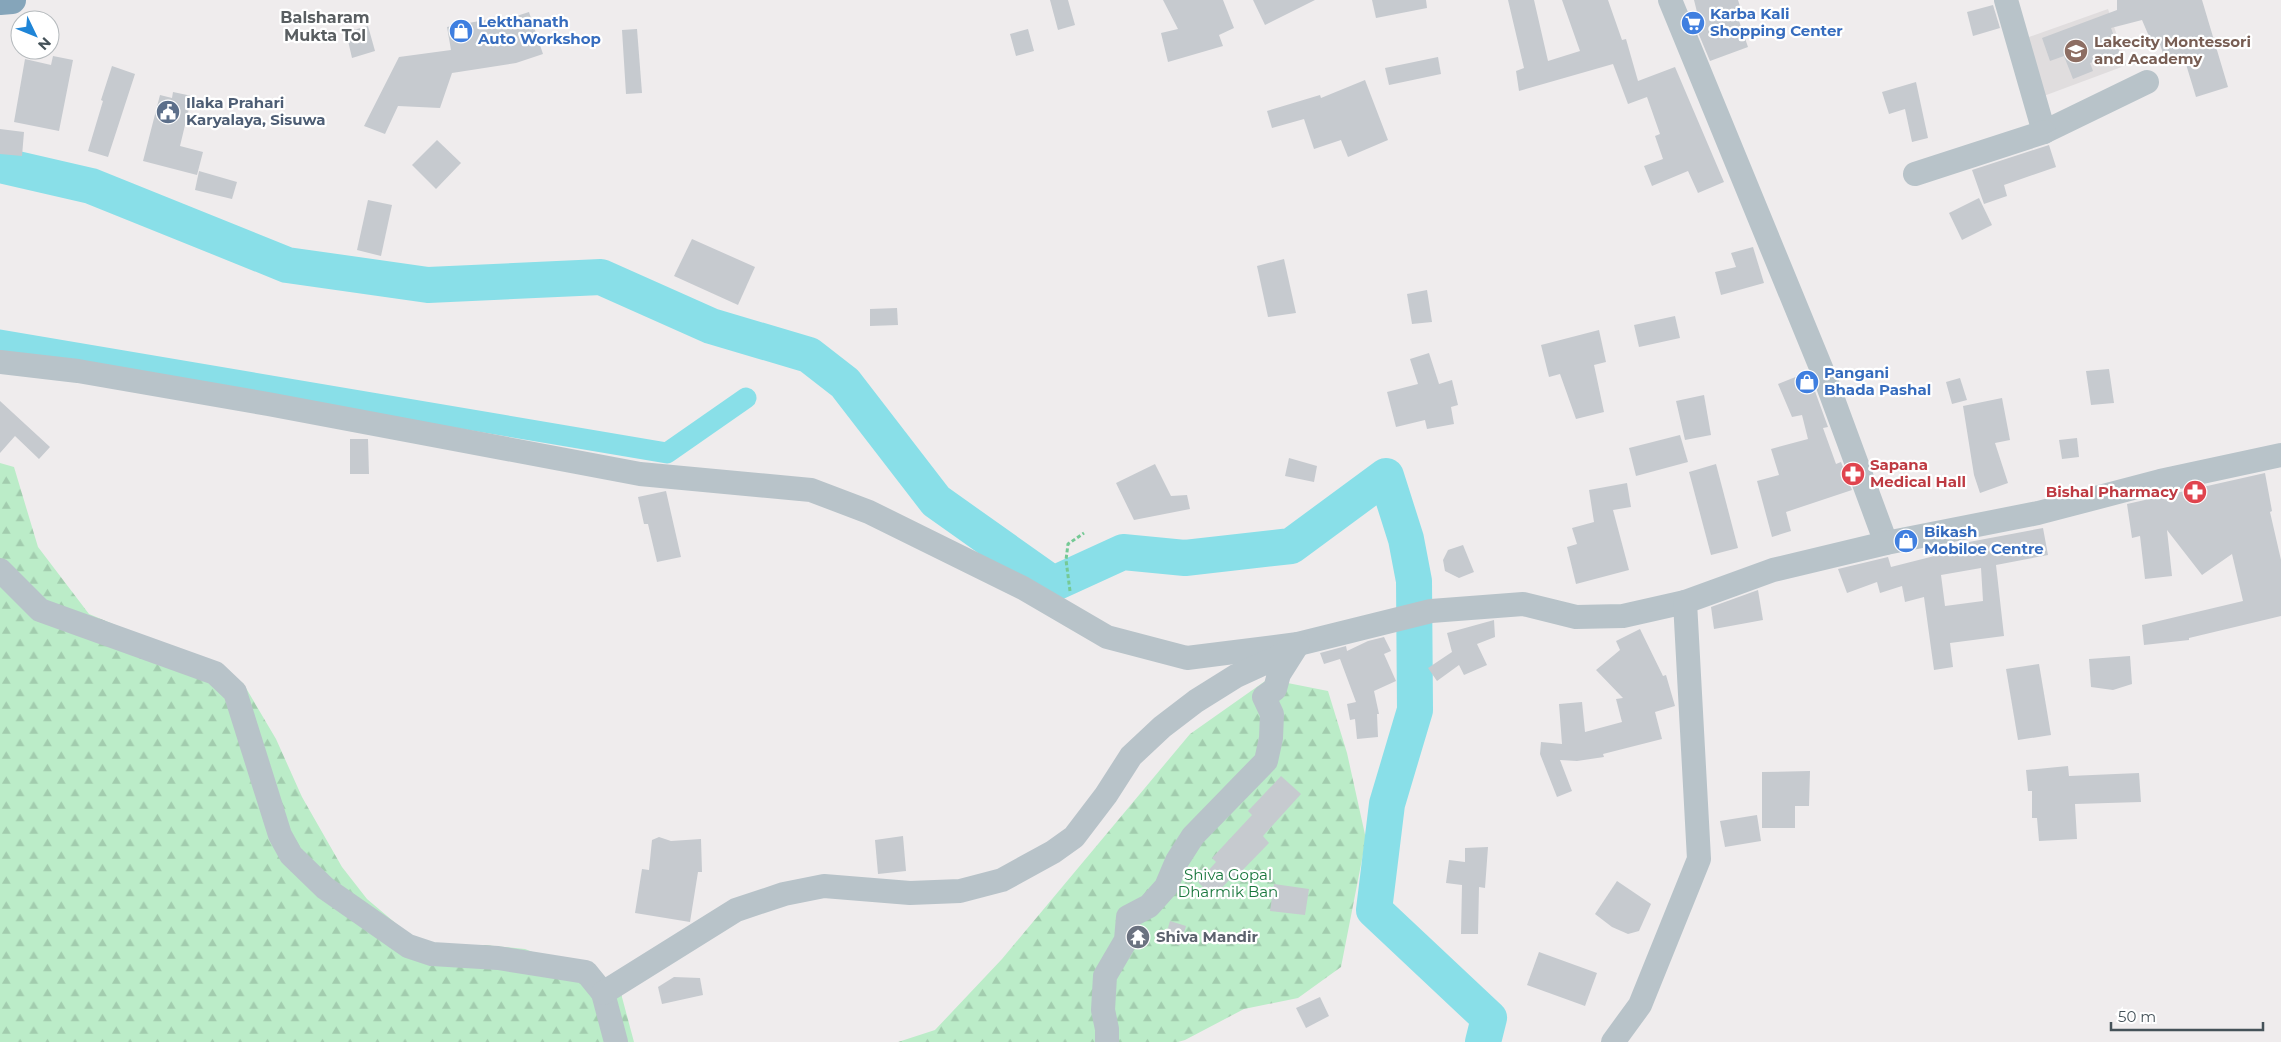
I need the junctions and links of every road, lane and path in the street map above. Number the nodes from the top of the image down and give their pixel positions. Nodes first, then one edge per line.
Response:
1 (12, 0) edge
2 (1670, 0) edge
3 (2006, 0) edge
4 (0, 1) edge
5 (2148, 82) dead end
6 (2044, 132) junction
7 (1915, 174) dead end
8 (0, 362) edge
9 (2281, 455) edge
10 (1084, 533) dead end
11 (1886, 543) junction
12 (1066, 560) dead end
13 (0, 570) edge
14 (1685, 602) junction
15 (1298, 644) junction
16 (603, 992) junction
17 (616, 1042) edge
18 (1107, 1042) edge
19 (1613, 1042) edge

1 - 4 highway
2 - 11 street
3 - 6 street
5 - 6 street
6 - 7 street
8 - 15 street
9 - 11 street
10 - 12 path
11 - 14 street
13 - 16 street
14 - 15 street
14 - 19 street
15 - 16 street
15 - 18 street
16 - 17 street

